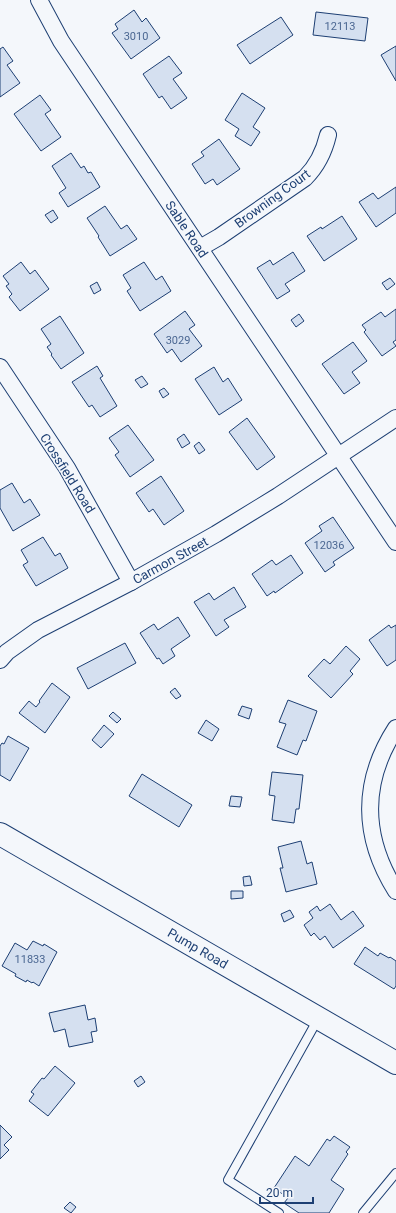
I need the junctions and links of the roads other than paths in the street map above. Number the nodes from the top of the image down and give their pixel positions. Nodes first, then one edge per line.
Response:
1 (39, 0) edge
2 (328, 135) dead end
3 (200, 248) junction
4 (0, 367) edge
5 (396, 418) edge
6 (338, 456) junction
7 (396, 542) edge
8 (131, 582) junction
9 (0, 660) edge
10 (396, 728) edge
11 (0, 834) edge
12 (396, 891) edge
13 (319, 1017) junction
14 (396, 1063) edge
15 (396, 1172) edge
16 (279, 1213) edge
17 (363, 1213) edge

1 - 3 street, Sable Road
2 - 3 street, Browning Court
3 - 6 street, Sable Road
4 - 8 street, Crossfield Road
5 - 6 street, Carmon Street
6 - 7 street, Sable Road
6 - 8 street, Carmon Street
8 - 9 street, Carmon Street
10 - 12 street
11 - 13 main road, Pump Road
13 - 14 main road, Pump Road
13 - 16 lane
15 - 17 lane

